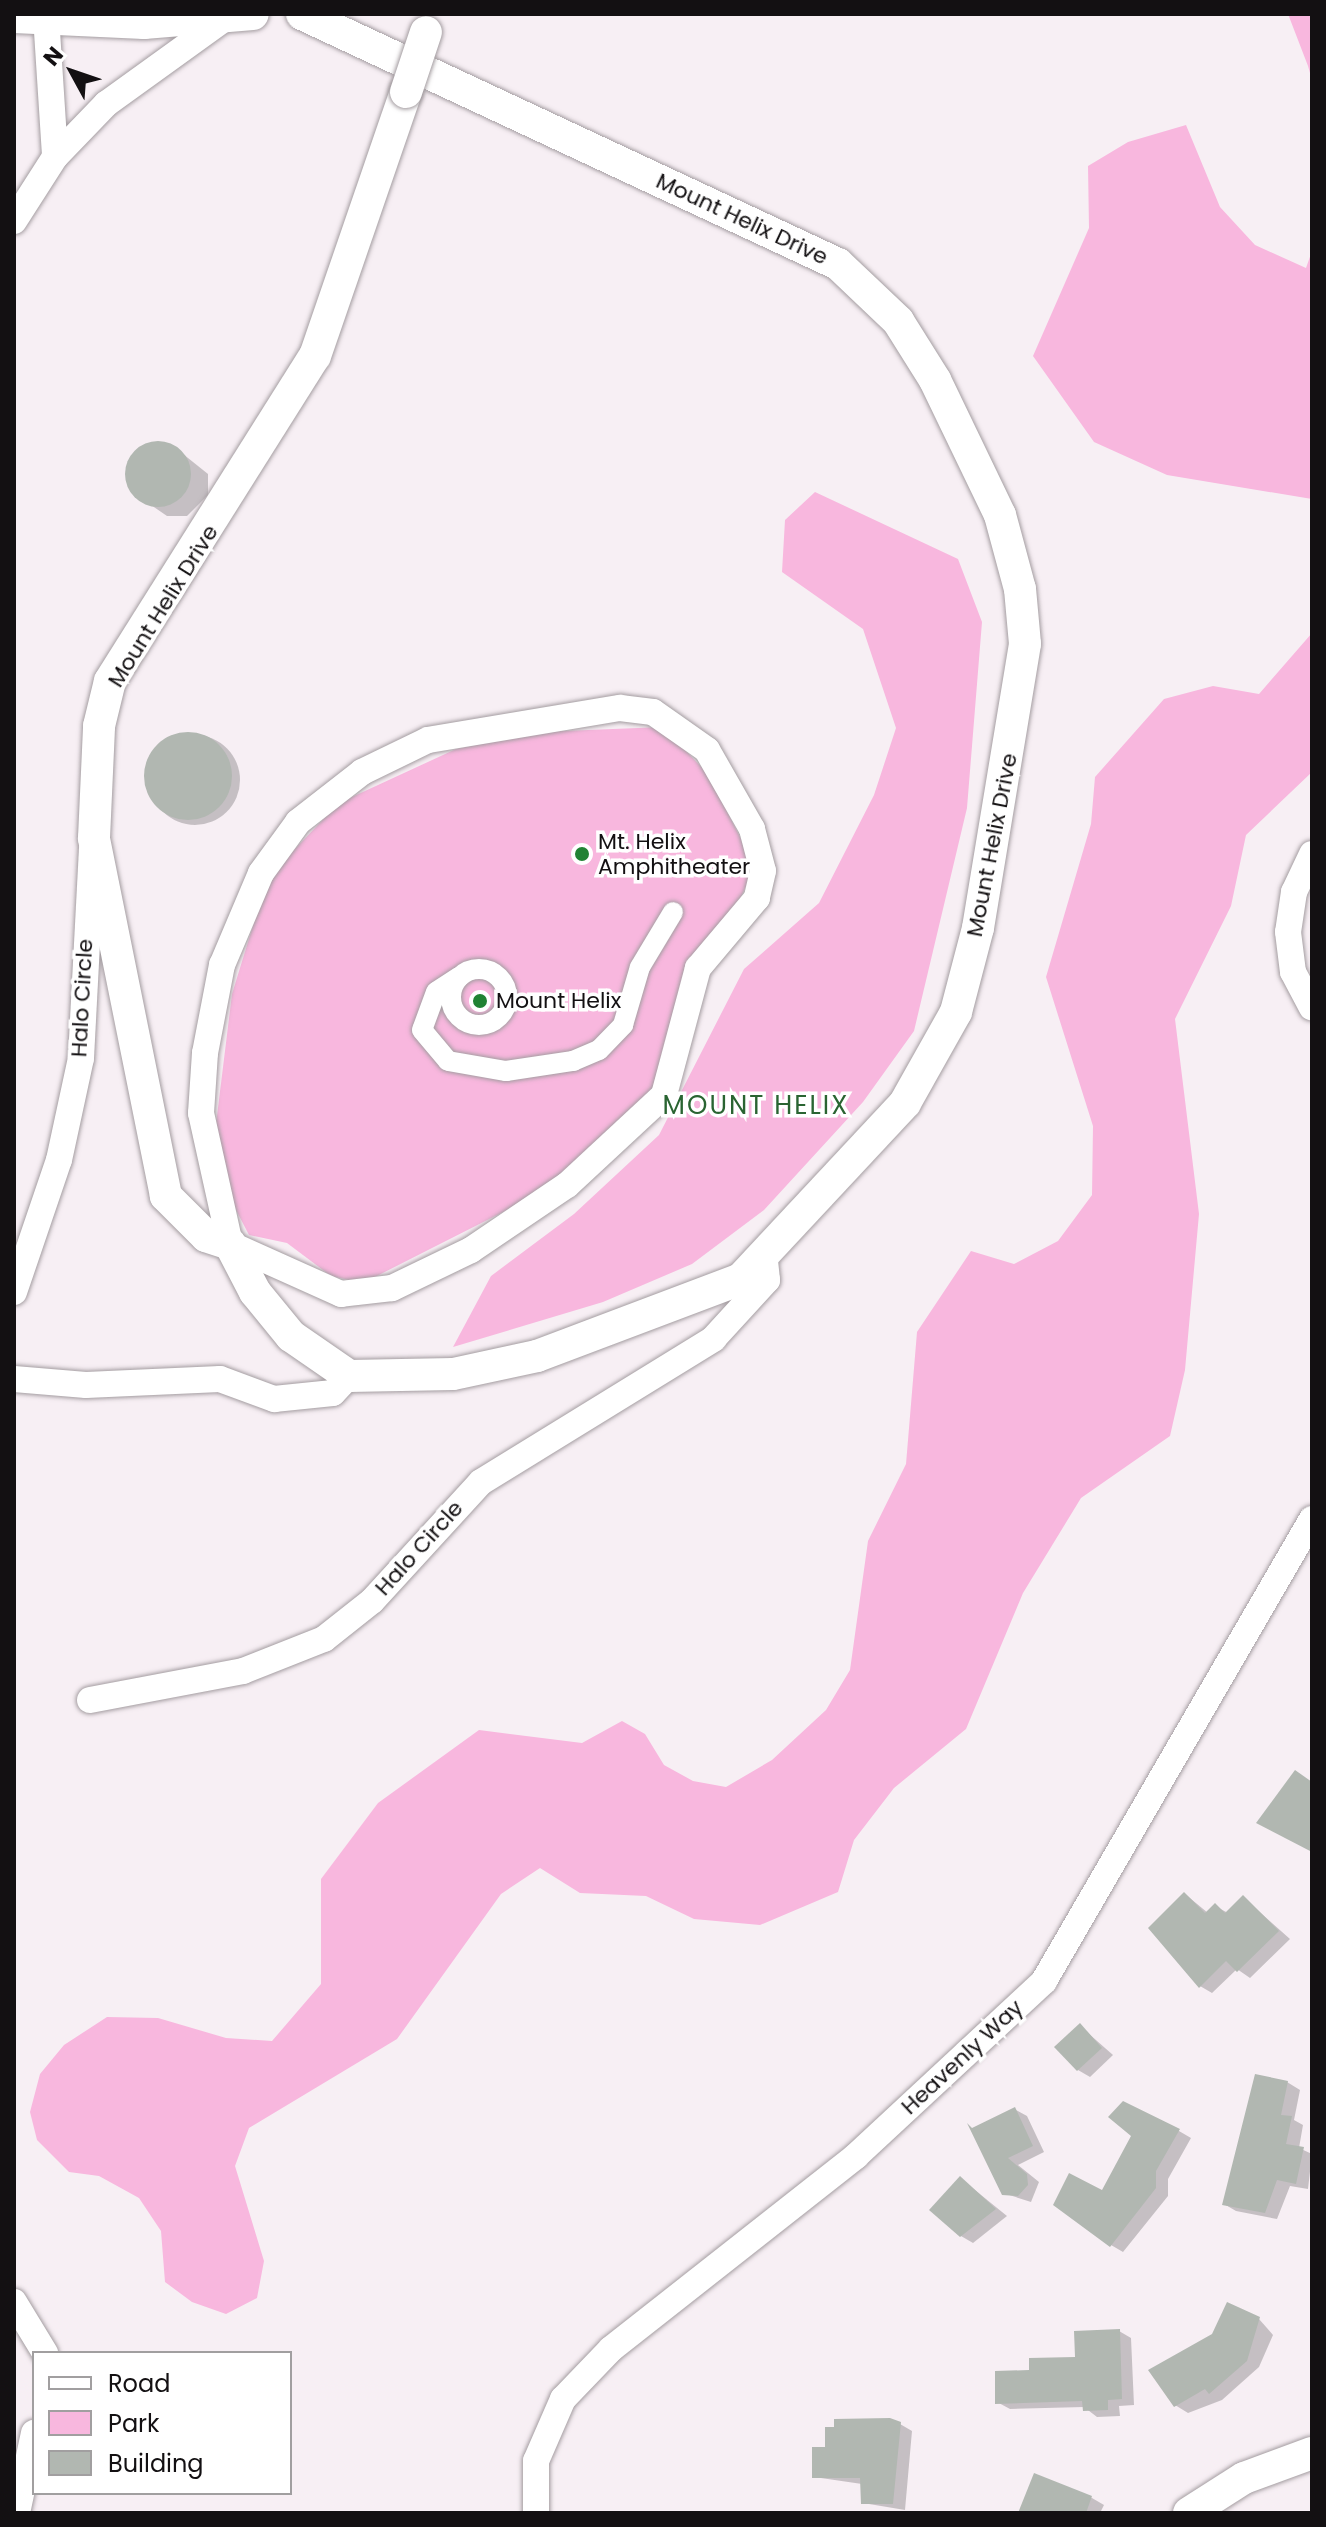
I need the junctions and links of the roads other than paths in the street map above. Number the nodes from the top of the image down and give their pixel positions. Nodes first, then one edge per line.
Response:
1 (302, 14) edge
2 (240, 15) edge
3 (46, 16) junction
4 (14, 17) edge
5 (430, 23) edge
6 (55, 157) junction
7 (14, 221) edge
8 (94, 838) junction
9 (1312, 854) edge
10 (673, 912) dead end
11 (459, 977) dead end
12 (1312, 1007) edge
13 (230, 1244) junction
14 (764, 1252) junction
15 (14, 1292) edge
16 (349, 1376) junction
17 (14, 1379) edge
18 (1312, 1519) edge
19 (90, 1700) dead end
20 (14, 2302) edge
21 (44, 2351) edge
22 (32, 2442) edge
23 (1312, 2453) edge
24 (17, 2513) edge
25 (536, 2513) edge
26 (1189, 2513) edge

1 - 14 street, Mount Helix Drive
2 - 3 street
2 - 6 street
3 - 4 street
3 - 6 street
5 - 8 street, Mount Helix Drive, bridge
6 - 7 street
8 - 13 street, Mount Helix Drive
8 - 15 street, Halo Circle
9 - 12 street
10 - 11 street
13 - 13 street, Mount Helix Drive
13 - 16 street, Mount Helix Drive
14 - 16 street, Mount Helix Drive
14 - 19 street, Halo Circle
16 - 17 street
18 - 25 street, Heavenly Way
20 - 21 street
22 - 24 street
23 - 26 street

